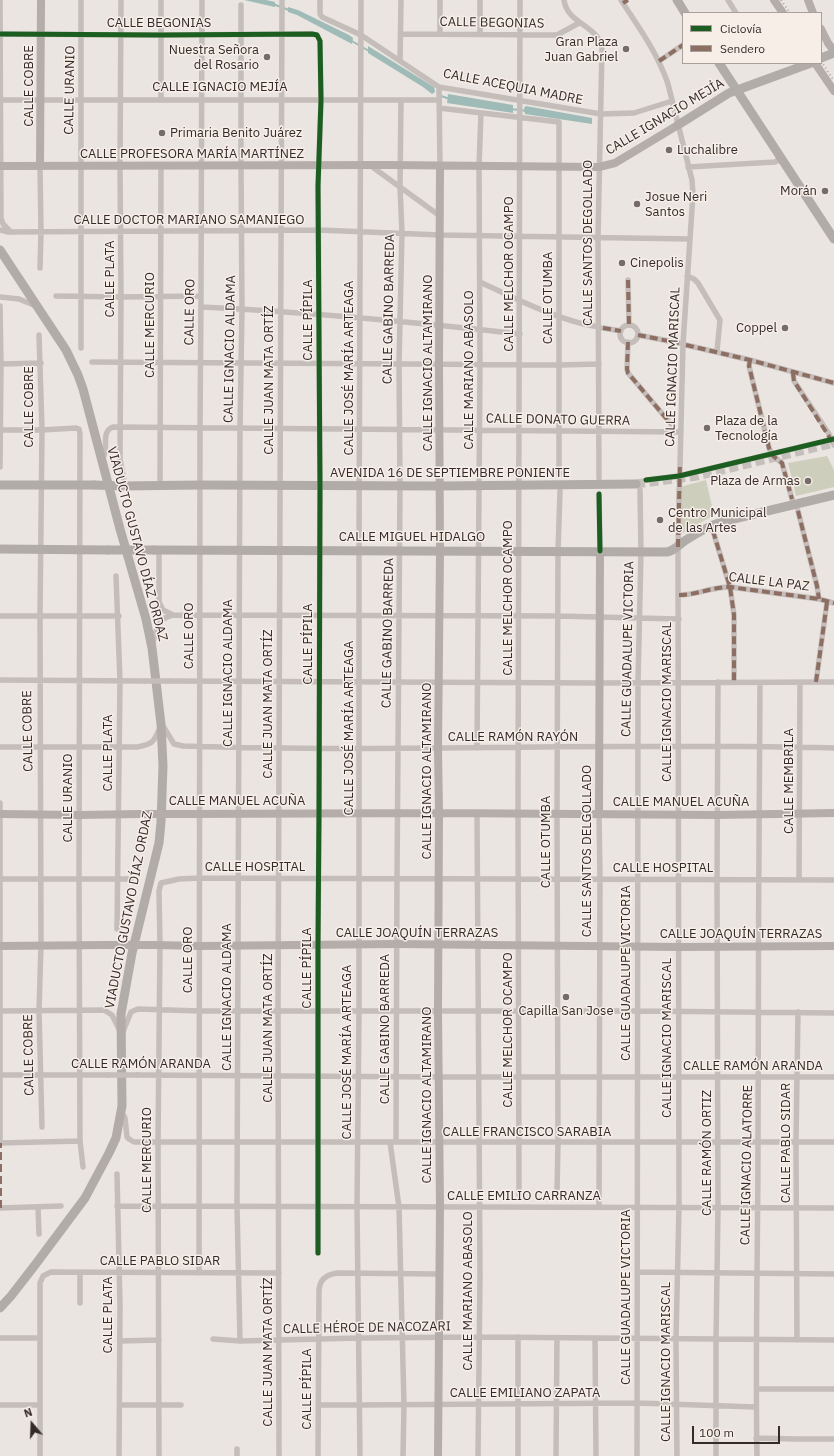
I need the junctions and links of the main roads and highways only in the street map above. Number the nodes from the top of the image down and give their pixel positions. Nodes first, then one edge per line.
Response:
1 (677, 0) edge
2 (684, 12) edge
3 (834, 52) edge
4 (822, 58) edge
5 (720, 64) edge
6 (808, 64) edge
7 (736, 89) junction
8 (678, 125) road end
9 (834, 239) edge
10 (0, 250) edge
11 (0, 485) edge
12 (638, 487) tunnel mouth
13 (834, 495) edge
14 (0, 549) edge
15 (0, 1308) edge

1 - 2 main road
3 - 4 main road
5 - 7 main road
6 - 7 main road, CALLE IGNACIO MEJÍA
7 - 8 main road, CALLE IGNACIO MEJÍA
7 - 9 main road
10 - 15 main road, VIADUCTO GUSTAVO DÍAZ ORDAZ
11 - 12 main road, AVENIDA 16 DE SEPTIEMBRE PONIENTE, bridge
13 - 14 main road, CALLE MIGUEL HIDALGO, bridge

